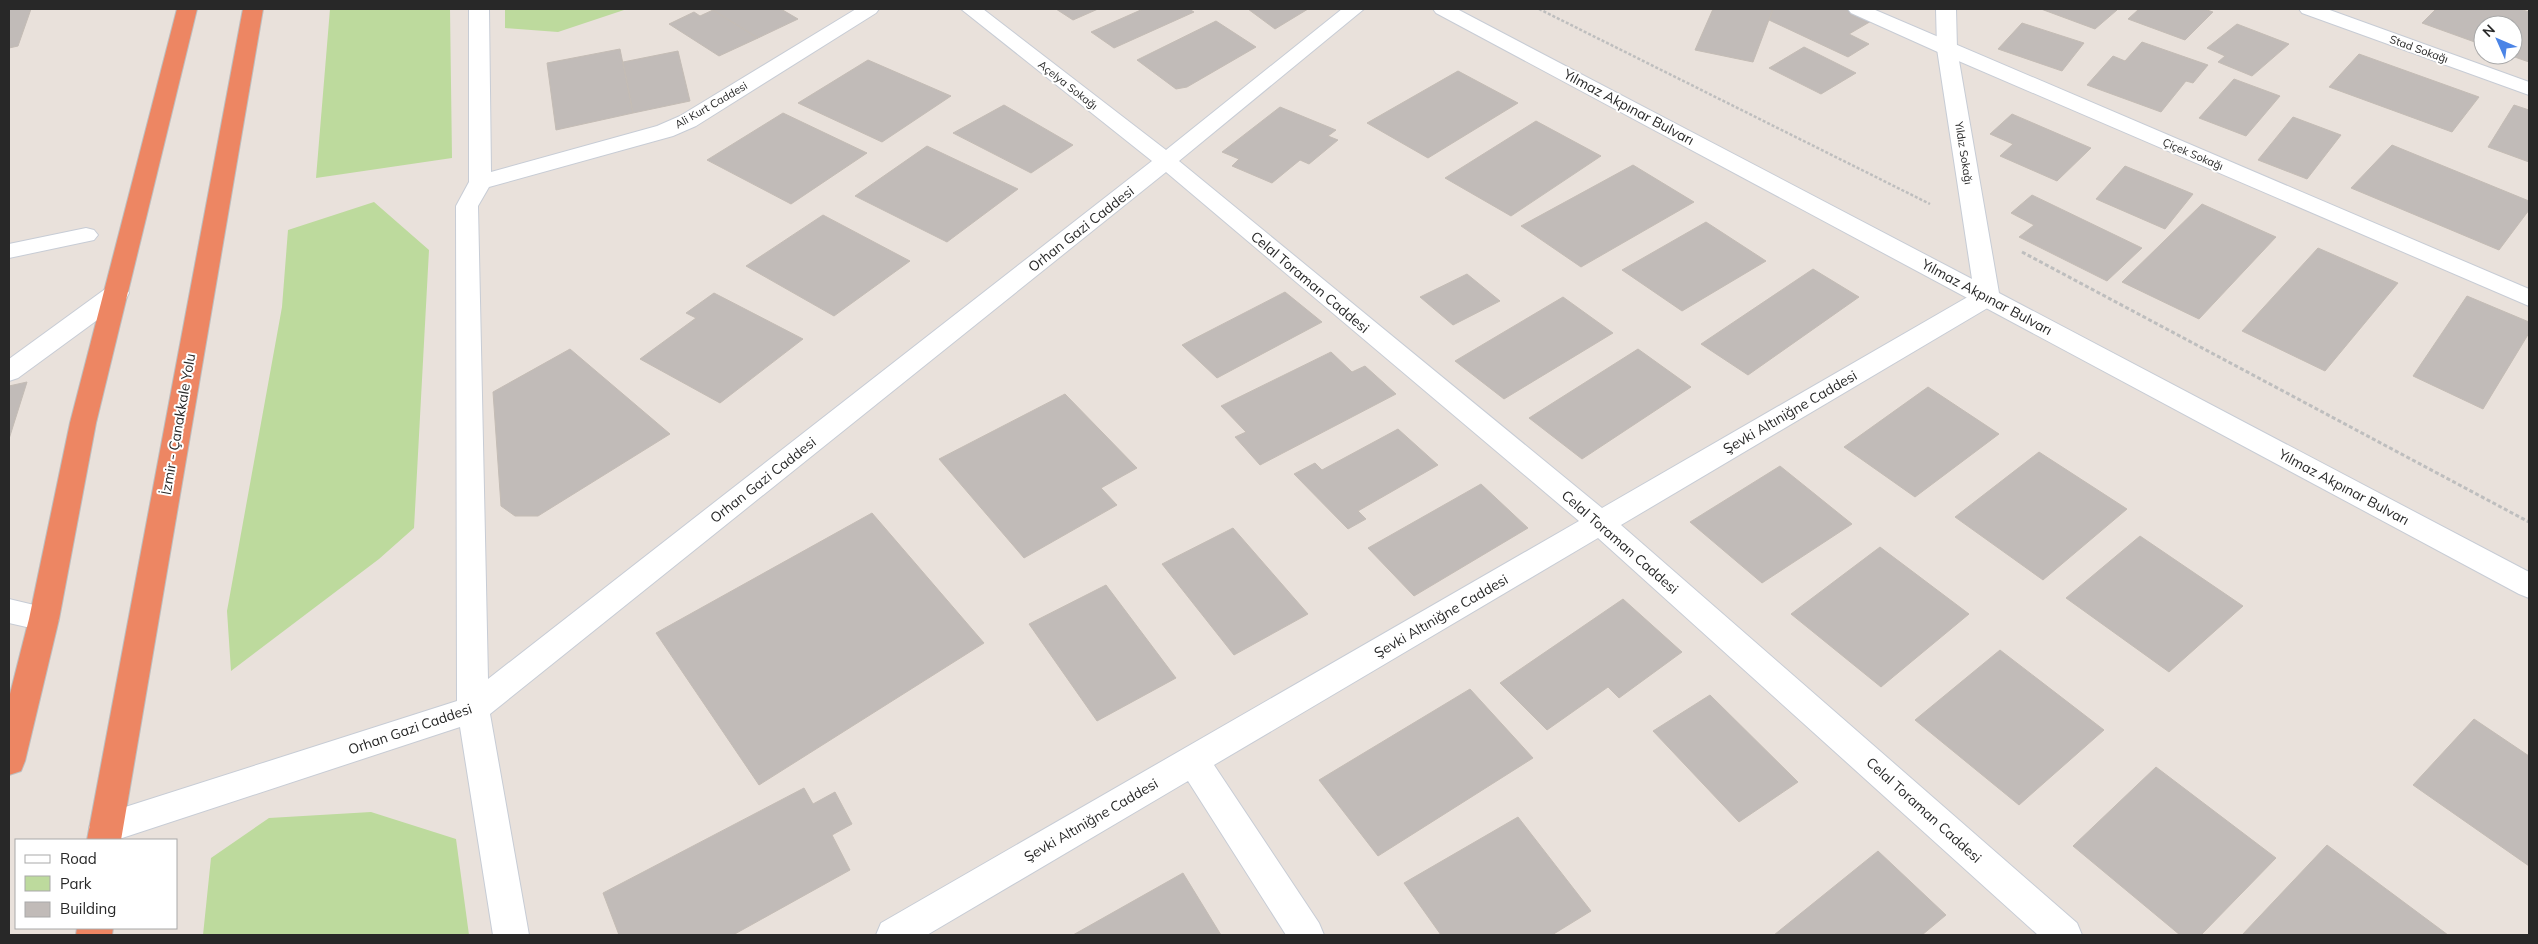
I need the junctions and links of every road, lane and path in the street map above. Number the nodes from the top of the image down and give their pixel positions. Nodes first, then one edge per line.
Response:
1 (187, 9) edge
2 (253, 9) edge
3 (479, 9) edge
4 (869, 9) edge
5 (971, 9) edge
6 (1354, 9) edge
7 (1444, 9) edge
8 (1539, 9) edge
9 (1858, 9) edge
10 (1946, 9) edge
11 (2309, 9) edge
12 (1947, 49) junction
13 (2529, 89) edge
14 (1166, 161) junction
15 (480, 182) junction
16 (1976, 228) junction
17 (86, 235) dead end
18 (9, 251) edge
19 (116, 293) junction
20 (1987, 297) junction
21 (2529, 298) edge
22 (9, 372) edge
23 (2529, 522) edge
24 (1600, 523) junction
25 (2529, 586) edge
26 (9, 611) edge
27 (44, 619) junction
28 (473, 710) junction
29 (9, 761) edge
30 (1193, 761) junction
31 (105, 834) edge
32 (511, 935) edge
33 (894, 935) edge
34 (1306, 935) edge
35 (2064, 935) edge

1 - 19 highway
2 - 31 highway, İzmir - Çanakkale Yolu
3 - 15 street
4 - 15 street, Ali Kurt Caddesi
5 - 14 street, Açelya Sokağı
6 - 14 street, Orhan Gazi Caddesi
7 - 20 street, Yılmaz Akpınar Bulvarı
8 - 16 path
9 - 12 street, Çiçek Sokağı
10 - 12 street, Yıldız Sokağı
11 - 13 street, Stad Sokağı
12 - 16 street, Yıldız Sokağı
12 - 21 street, Çiçek Sokağı
14 - 24 street, Celal Toraman Caddesi
14 - 28 street, Orhan Gazi Caddesi
15 - 28 street
16 - 20 street, Yıldız Sokağı
16 - 23 path
17 - 18 street
19 - 22 street
19 - 27 highway
20 - 24 street, Şevki Altıniğne Caddesi
20 - 25 street, Yılmaz Akpınar Bulvarı
24 - 30 street, Şevki Altıniğne Caddesi
24 - 35 street, Celal Toraman Caddesi
26 - 27 street
27 - 29 highway
28 - 31 street, Orhan Gazi Caddesi
28 - 32 street
30 - 33 street, Şevki Altıniğne Caddesi
30 - 34 street

